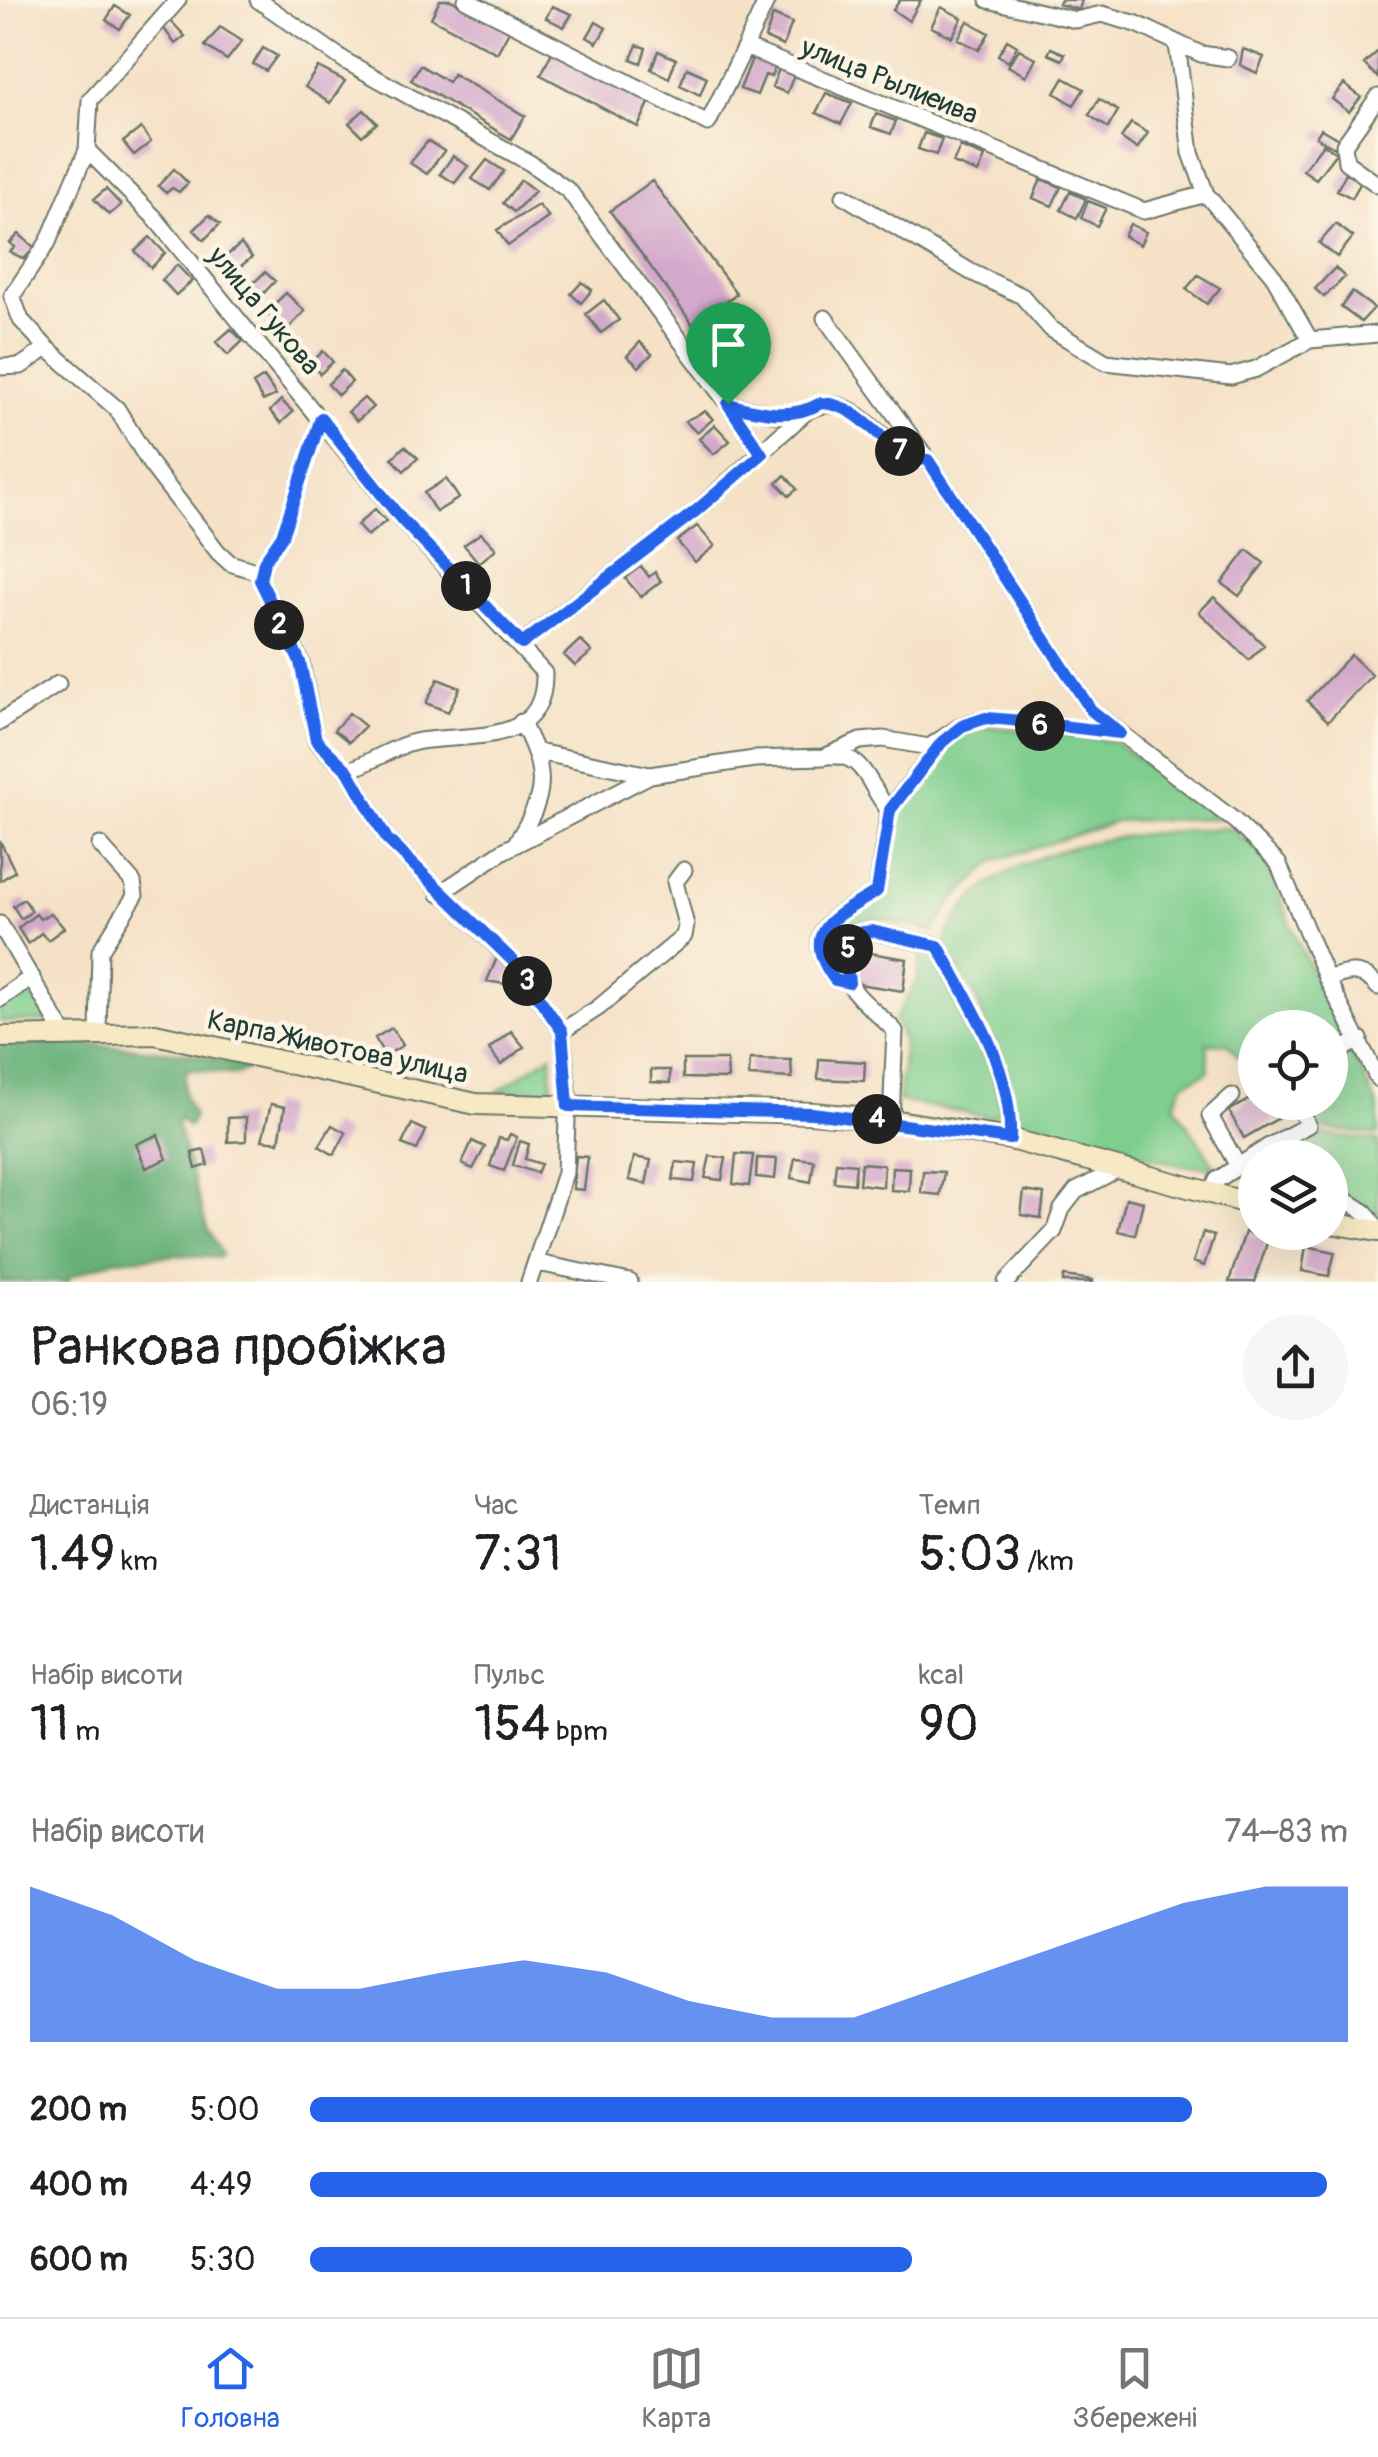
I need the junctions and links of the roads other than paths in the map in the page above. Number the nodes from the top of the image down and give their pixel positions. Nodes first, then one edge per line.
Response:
1 (178, 0) edge
2 (258, 0) edge
3 (466, 0) edge
4 (767, 0) edge
5 (988, 0) edge
6 (1105, 7) edge
7 (1177, 44) junction
8 (745, 48) junction
9 (1228, 58) dead end
10 (1378, 98) edge
11 (87, 150) junction
12 (1378, 186) edge
13 (1206, 194) junction
14 (844, 196) dead end
15 (825, 318) dead end
16 (1378, 334) edge
17 (1310, 340) junction
18 (47, 348) junction
19 (0, 367) edge
20 (728, 404) junction
21 (806, 412) junction
22 (321, 418) junction
23 (762, 454) junction
24 (928, 460) junction
25 (261, 572) junction
26 (522, 644) junction
27 (58, 684) dead end
28 (0, 722) edge
29 (522, 722) junction
30 (1120, 733) junction
31 (942, 742) junction
32 (538, 752) junction
33 (824, 757) junction
34 (348, 771) junction
35 (650, 775) junction
36 (890, 810) junction
37 (100, 844) dead end
38 (514, 845) junction
39 (684, 870) dead end
40 (439, 894) junction
41 (0, 924) edge
42 (32, 977) junction
43 (1327, 979) junction
44 (849, 983) junction
45 (1378, 987) edge
46 (0, 999) edge
47 (562, 1031) junction
48 (98, 1033) junction
49 (64, 1034) junction
50 (0, 1037) edge
51 (1360, 1039) junction
52 (1348, 1046) edge
53 (1378, 1079) edge
54 (1232, 1096) dead end
55 (568, 1106) junction
56 (891, 1120) junction
57 (1306, 1120) edge
58 (1010, 1139) junction
59 (1288, 1140) edge
60 (1238, 1166) joint
61 (1118, 1169) junction
62 (1211, 1194) junction
63 (1238, 1201) edge
64 (1348, 1201) edge
65 (1348, 1226) edge
66 (1378, 1230) edge
67 (538, 1262) junction
68 (530, 1282) edge
69 (630, 1282) edge
70 (1006, 1282) edge

1 - 11 street
2 - 20 street
3 - 8 street
4 - 8 street
5 - 6 street
6 - 7 street
7 - 9 street
7 - 13 street
8 - 13 street, улица Рылиеива
10 - 12 street
11 - 18 street
11 - 22 street, улица Гукова
13 - 17 street
14 - 17 street
15 - 24 street
16 - 17 street
18 - 19 street
18 - 25 street
20 - 21 street
20 - 23 street
21 - 23 street
21 - 24 street
22 - 25 street
22 - 26 street, улица Гукова
23 - 26 street
24 - 30 street
25 - 34 street
26 - 29 street, улица Гукова
27 - 28 street
29 - 32 street
29 - 34 street
30 - 31 street
30 - 43 street
31 - 33 street
31 - 36 street
32 - 35 street
32 - 38 street
33 - 35 street
33 - 36 street
34 - 40 street
35 - 38 street
36 - 44 street
37 - 48 street
38 - 40 street
39 - 47 street
40 - 47 street
41 - 42 street
42 - 46 street
42 - 49 street
43 - 45 street
43 - 51 street
44 - 56 street
44 - 58 street
47 - 55 street
48 - 49 main road, Карпа Животова улица
48 - 55 main road, Карпа Животова улица
49 - 50 main road, Карпа Животова улица
51 - 52 street
51 - 53 street
54 - 60 street
55 - 56 main road, Карпа Животова улица
55 - 67 street
56 - 58 main road, Карпа Животова улица
57 - 59 street
58 - 61 main road, Карпа Животова улица
60 - 62 street
61 - 62 main road, Карпа Животова улица
61 - 70 street
62 - 63 main road, Карпа Животова улица
64 - 66 street
65 - 66 main road
67 - 68 street
67 - 69 street

